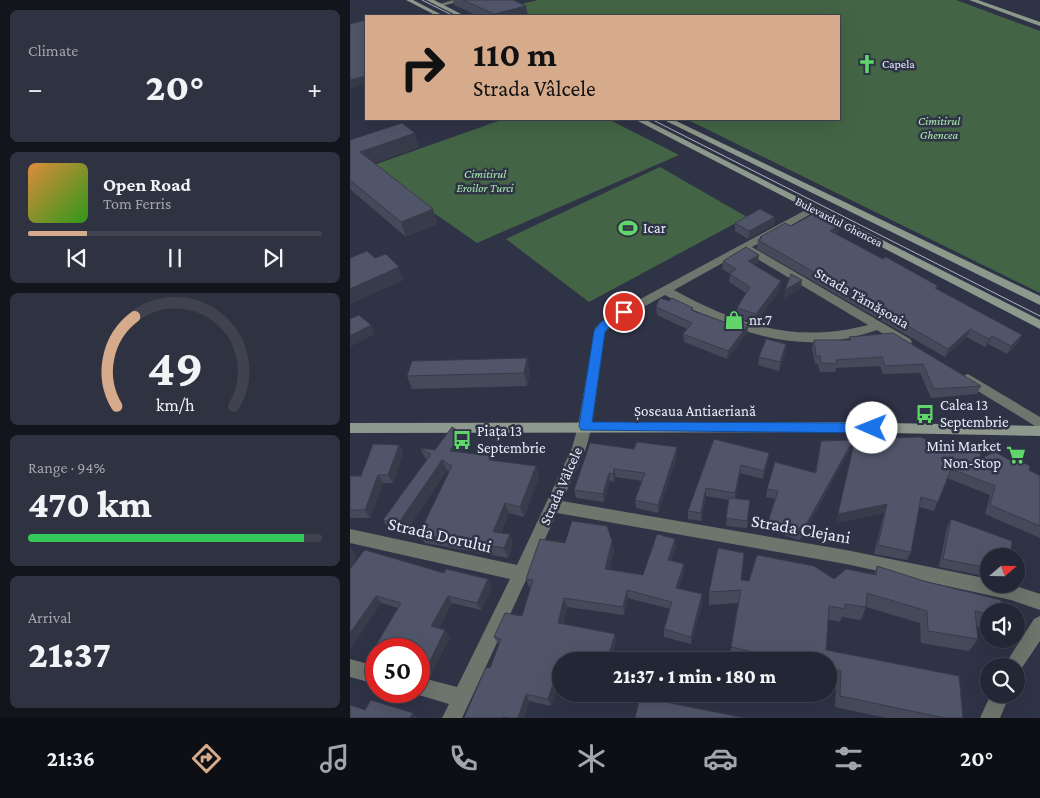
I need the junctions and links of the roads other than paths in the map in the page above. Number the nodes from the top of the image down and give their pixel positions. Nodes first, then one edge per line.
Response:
1 (410, 0) edge
2 (429, 0) edge
3 (461, 0) edge
4 (972, 0) edge
5 (439, 5) junction
6 (439, 15) edge
7 (460, 15) edge
8 (1040, 24) edge
9 (640, 120) edge
10 (668, 120) edge
11 (701, 136) junction
12 (686, 143) junction
13 (813, 209) junction
14 (744, 247) junction
15 (665, 290) junction
16 (1040, 301) edge
17 (1040, 325) edge
18 (879, 326) junction
19 (912, 346) edge
20 (954, 371) edge
21 (1040, 424) edge
22 (585, 426) junction
23 (350, 428) edge
24 (1040, 431) edge
25 (553, 506) junction
26 (350, 536) edge
27 (522, 574) junction
28 (1040, 602) edge
29 (1040, 625) edge
30 (1018, 658) edge
31 (350, 668) edge
32 (365, 672) edge
33 (430, 689) edge
34 (461, 698) junction
35 (997, 703) edge
36 (452, 718) edge
37 (990, 718) edge

1 - 6 main road
2 - 5 main road
3 - 5 street
4 - 8 main road
5 - 7 main road
9 - 12 main road, Bulevardul Ghencea
10 - 11 main road, Bulevardul Ghencea
11 - 12 main road
11 - 16 main road, Bulevardul Ghencea
12 - 13 main road, Bulevardul Ghencea
13 - 14 street, Strada Vâlcele
13 - 17 main road, Bulevardul Ghencea
14 - 15 street, Strada Vâlcele
14 - 18 street, Strada Tămășoaia
15 - 18 street
15 - 22 street, Strada Vâlcele
18 - 19 street, Strada Tămășoaia
20 - 21 street
22 - 23 main road, Șoseaua Antiaeriană
22 - 24 main road, Șoseaua Antiaeriană
22 - 25 street, Strada Vâlcele
25 - 27 street, Strada Vâlcele
25 - 28 street, Strada Clejani
26 - 27 street, Strada Dorului
27 - 34 street, Strada Vâlcele
29 - 30 street
31 - 32 street
33 - 34 street
34 - 36 street, Strada Vâlcele
35 - 37 street

